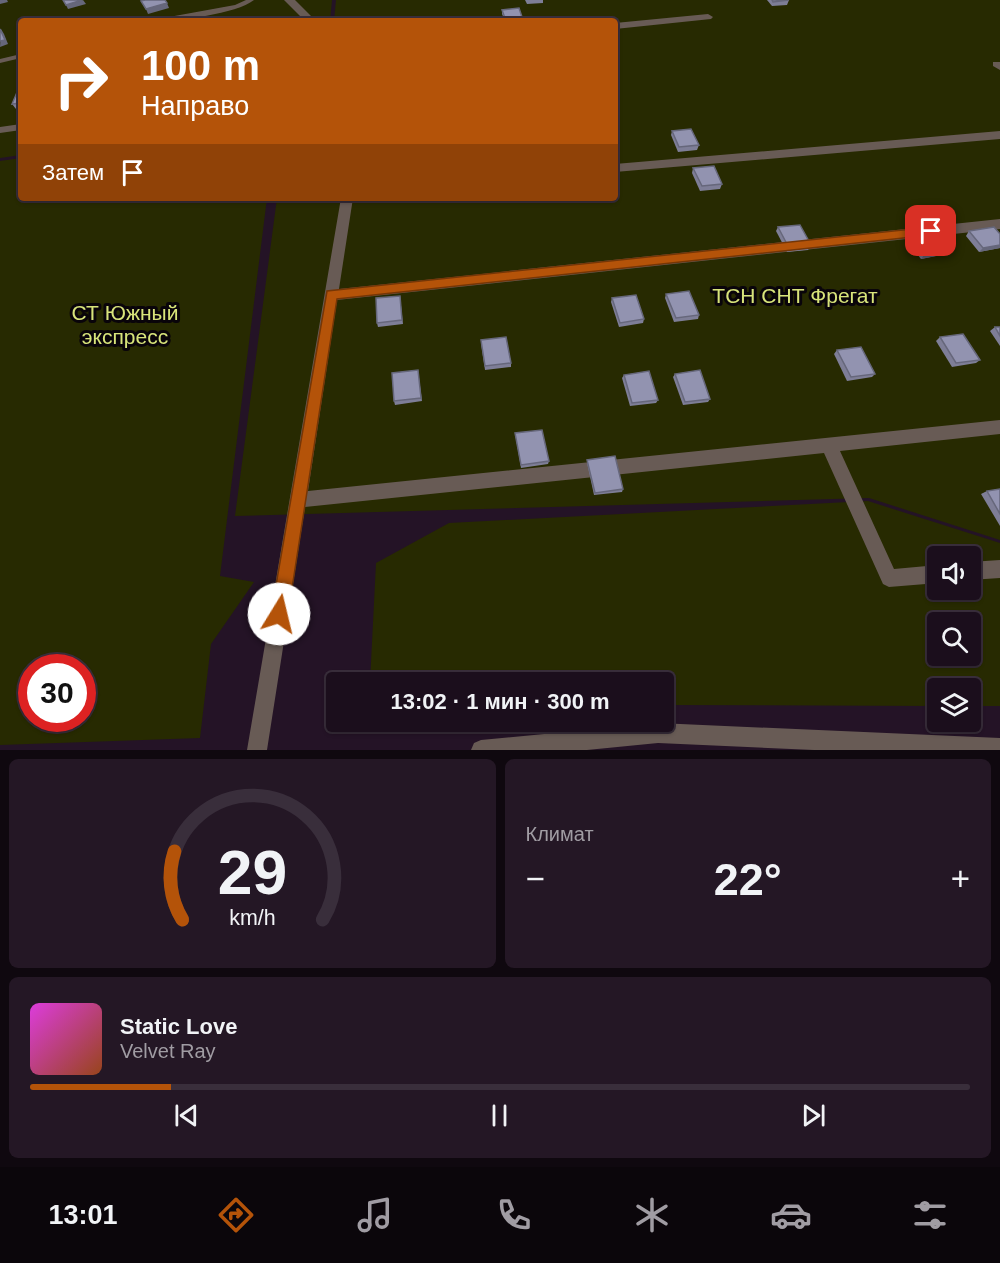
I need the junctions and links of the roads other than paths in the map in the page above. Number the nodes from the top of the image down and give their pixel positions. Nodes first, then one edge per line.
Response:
1 (251, 0) edge
2 (289, 0) edge
3 (708, 17) dead end
4 (175, 18) edge
5 (308, 18) edge
6 (618, 26) edge
7 (18, 57) edge
8 (0, 61) edge
9 (18, 127) edge
10 (0, 130) edge
11 (1000, 135) edge
12 (618, 168) edge
13 (347, 201) edge
14 (1000, 224) edge
15 (332, 295) junction
16 (1000, 427) edge
17 (830, 445) junction
18 (298, 500) junction
19 (1000, 569) edge
20 (981, 570) edge
21 (927, 575) edge
22 (1000, 748) edge
23 (257, 750) edge
24 (481, 750) edge

1 - 4 lane
2 - 5 street
3 - 6 street
7 - 8 lane
9 - 10 lane
11 - 12 street
13 - 15 street
14 - 15 street
15 - 18 street
16 - 17 street
17 - 18 street
17 - 21 street
18 - 23 street
19 - 20 street
22 - 24 street

